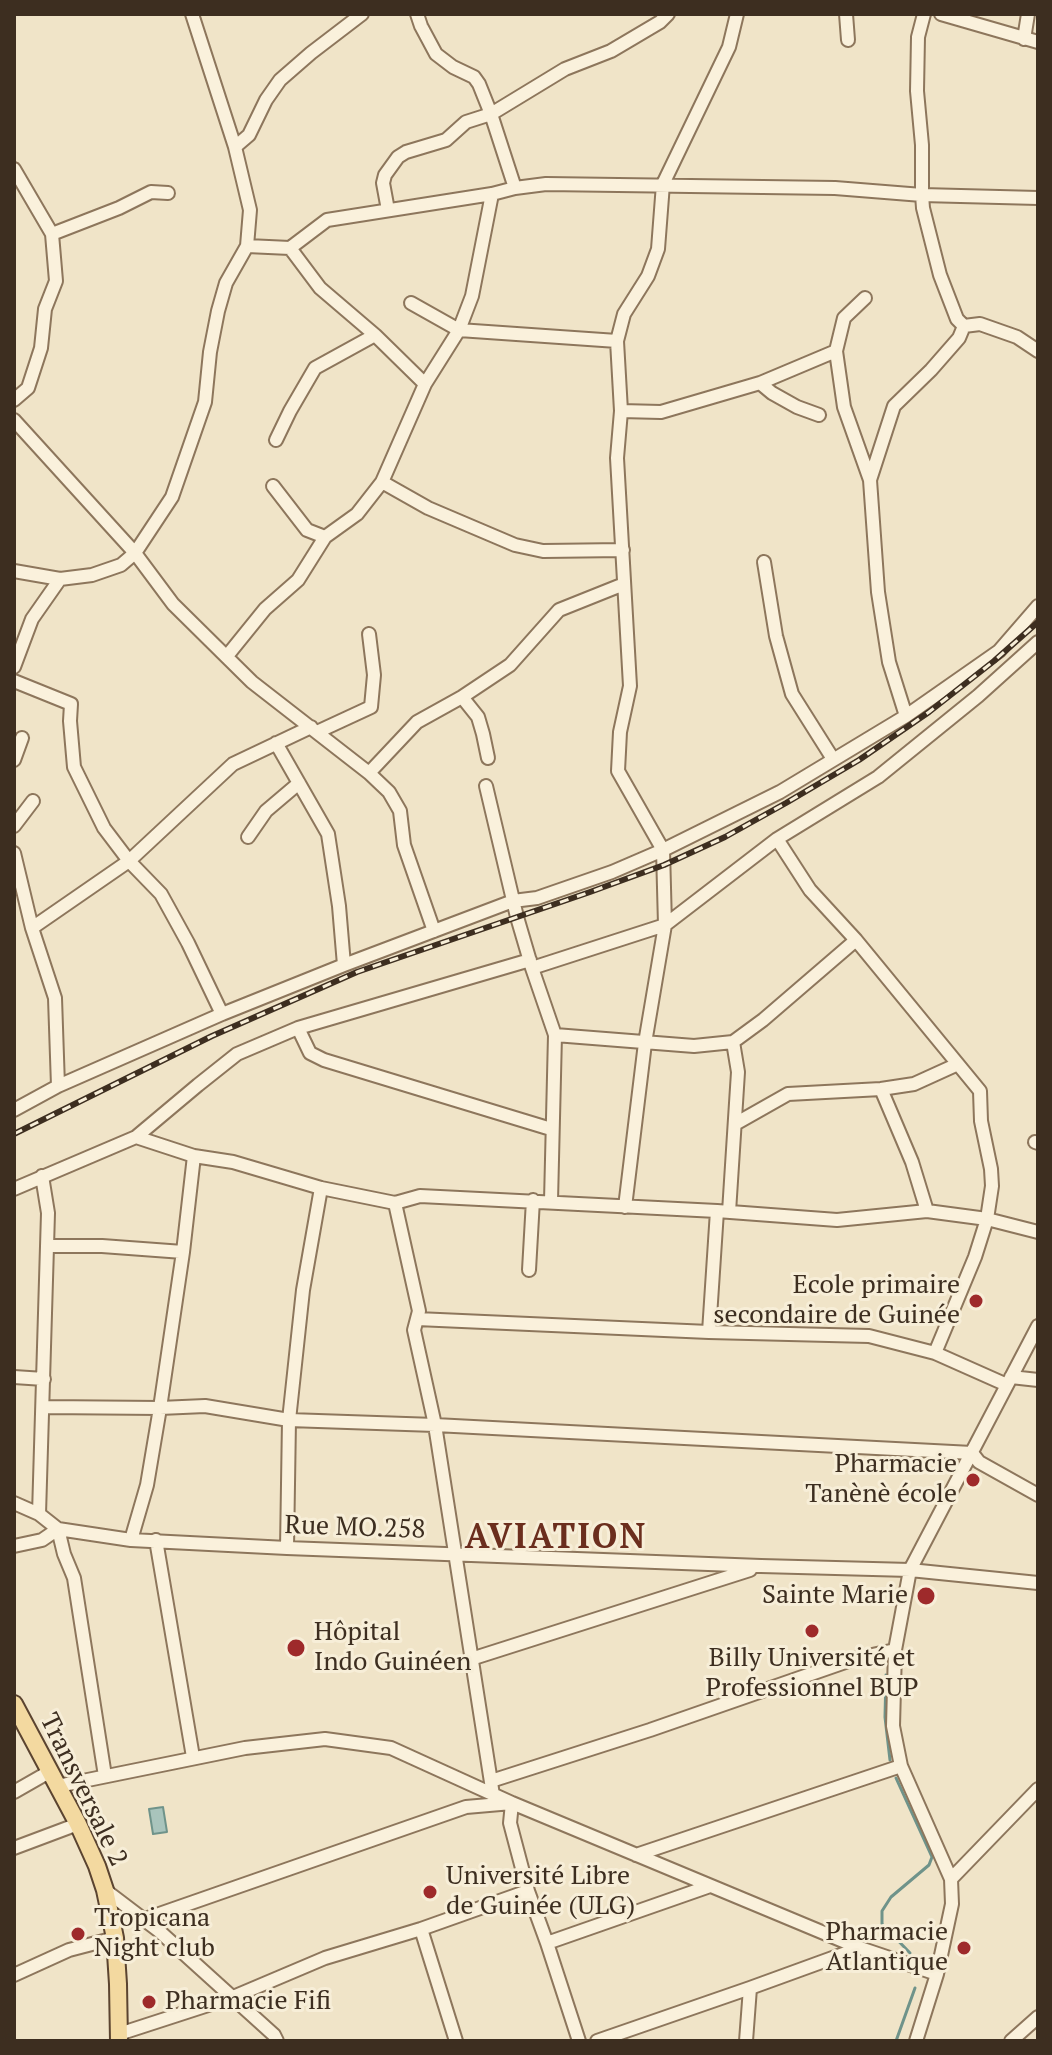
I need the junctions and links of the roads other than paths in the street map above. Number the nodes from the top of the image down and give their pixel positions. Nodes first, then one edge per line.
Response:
1 (192, 14) edge
2 (362, 14) edge
3 (417, 14) edge
4 (668, 14) edge
5 (737, 14) edge
6 (846, 14) edge
7 (924, 14) edge
8 (941, 14) edge
9 (1028, 14) edge
10 (1024, 39) junction
11 (848, 40) dead end
12 (1038, 42) edge
13 (491, 114) junction
14 (235, 147) junction
15 (14, 169) edge
16 (663, 184) junction
17 (515, 188) junction
18 (168, 193) dead end
19 (492, 194) junction
20 (922, 195) junction
21 (1038, 198) edge
22 (388, 210) junction
23 (52, 234) junction
24 (247, 246) junction
25 (290, 248) junction
26 (865, 298) dead end
27 (411, 303) dead end
28 (964, 326) junction
29 (459, 330) junction
30 (375, 335) junction
31 (617, 341) junction
32 (836, 351) junction
33 (1038, 351) edge
34 (760, 383) junction
35 (425, 384) junction
36 (14, 400) edge
37 (621, 411) junction
38 (819, 415) dead end
39 (14, 420) edge
40 (276, 440) dead end
41 (870, 480) junction
42 (382, 482) junction
43 (273, 486) dead end
44 (325, 537) junction
45 (623, 550) junction
46 (135, 553) junction
47 (764, 562) dead end
48 (14, 571) edge
49 (60, 579) junction
50 (624, 584) junction
51 (1038, 606) edge
52 (369, 634) dead end
53 (1038, 642) edge
54 (227, 656) junction
55 (14, 667) edge
56 (14, 681) edge
57 (462, 697) junction
58 (906, 716) junction
59 (314, 729) junction
60 (22, 738) dead end
61 (276, 743) junction
62 (488, 758) dead end
63 (833, 759) junction
64 (14, 760) edge
65 (369, 773) junction
66 (299, 783) junction
67 (486, 786) dead end
68 (33, 801) dead end
69 (14, 826) edge
70 (248, 837) dead end
71 (777, 839) junction
72 (663, 850) junction
73 (14, 853) edge
74 (129, 861) junction
75 (513, 901) junction
76 (665, 925) junction
77 (32, 928) junction
78 (434, 931) junction
79 (856, 940) junction
80 (531, 964) junction
81 (344, 965) junction
82 (222, 1014) junction
83 (298, 1028) junction
84 (555, 1035) junction
85 (733, 1042) junction
86 (645, 1043) junction
87 (958, 1064) junction
88 (58, 1086) junction
89 (881, 1089) junction
90 (14, 1110) edge
91 (735, 1124) junction
92 (551, 1129) junction
93 (136, 1137) junction
94 (194, 1156) junction
95 (42, 1176) junction
96 (321, 1188) junction
97 (14, 1189) edge
98 (533, 1200) junction
99 (551, 1201) junction
100 (395, 1203) junction
101 (625, 1207) junction
102 (723, 1211) junction
103 (927, 1211) junction
104 (987, 1219) junction
105 (1038, 1232) edge
106 (48, 1246) junction
107 (183, 1252) junction
108 (529, 1270) dead end
109 (417, 1319) junction
110 (1038, 1326) edge
111 (709, 1332) junction
112 (935, 1353) junction
113 (14, 1377) edge
114 (44, 1379) junction
115 (1038, 1380) edge
116 (1009, 1381) junction
117 (44, 1407) junction
118 (160, 1408) junction
119 (289, 1420) junction
120 (435, 1425) junction
121 (972, 1453) junction
122 (1038, 1495) edge
123 (14, 1503) edge
124 (39, 1514) junction
125 (58, 1529) junction
126 (131, 1540) junction
127 (156, 1540) junction
128 (14, 1546) edge
129 (287, 1548) junction
130 (454, 1554) junction
131 (761, 1566) junction
132 (910, 1570) junction
133 (1038, 1583) edge
134 (895, 1650) junction
135 (471, 1659) junction
136 (14, 1704) edge
137 (193, 1757) junction
138 (901, 1766) junction
139 (105, 1776) junction
140 (54, 1779) junction
141 (491, 1781) junction
142 (1038, 1789) edge
143 (14, 1792) edge
144 (493, 1795) junction
145 (512, 1803) junction
146 (78, 1824) junction
147 (14, 1848) edge
148 (636, 1855) junction
149 (951, 1879) junction
150 (710, 1886) junction
151 (105, 1890) junction
152 (528, 1891) junction
153 (145, 1919) junction
154 (421, 1929) junction
155 (115, 1938) junction
156 (547, 1943) junction
157 (860, 1948) junction
158 (937, 1974) junction
159 (14, 1975) edge
160 (750, 1988) junction
161 (233, 1997) junction
162 (1038, 2017) edge
163 (118, 2039) edge
164 (277, 2041) edge
165 (456, 2041) edge
166 (579, 2041) edge
167 (597, 2041) edge
168 (746, 2041) edge
169 (916, 2041) edge
170 (1011, 2041) edge

1 - 14 street
2 - 14 street
3 - 13 street
4 - 13 street
5 - 16 street
6 - 11 street
7 - 20 street
8 - 10 street
9 - 10 street
10 - 12 street
13 - 17 street
13 - 22 street
14 - 24 street
15 - 23 street
16 - 17 street
16 - 20 street
16 - 31 street
17 - 19 street
18 - 23 street
19 - 22 street
19 - 29 street
20 - 21 street
20 - 28 street
22 - 25 street
23 - 36 street
24 - 25 street
24 - 46 street
25 - 30 street
26 - 32 street
27 - 29 street
28 - 33 street
28 - 41 street
29 - 31 street
29 - 35 street
30 - 35 street
30 - 40 street
31 - 37 street
32 - 34 street
32 - 41 street
34 - 37 street
34 - 38 street
35 - 42 street
37 - 45 street
39 - 46 street
41 - 58 street
42 - 44 street
42 - 45 street
43 - 44 street
44 - 54 street
45 - 50 street
46 - 49 street
46 - 54 street
47 - 63 street
48 - 49 street
49 - 55 street
50 - 57 street
50 - 72 street
51 - 58 street
52 - 59 street
53 - 71 street
54 - 59 street
56 - 74 street
57 - 62 street
57 - 65 street
58 - 63 street
59 - 61 street
59 - 65 street
60 - 64 street
61 - 66 street
61 - 74 street
63 - 72 street
65 - 78 street
66 - 70 street
66 - 81 street
67 - 75 street
68 - 69 street
71 - 76 street
71 - 79 street
72 - 75 street
72 - 76 street
73 - 77 street
74 - 77 street
74 - 82 street
75 - 78 street
75 - 80 street
76 - 80 street
76 - 86 street
77 - 88 street
78 - 81 street
79 - 85 street
79 - 87 street
80 - 83 street
80 - 84 street
81 - 82 street
82 - 88 street
83 - 92 street
83 - 93 street
84 - 86 street
84 - 92 street
85 - 86 street
85 - 91 street
86 - 101 street
87 - 89 street
87 - 104 street
88 - 90 street
89 - 91 street
89 - 103 street
91 - 102 street
92 - 99 street
93 - 94 street
93 - 95 street
94 - 96 street
94 - 107 street
95 - 97 street
95 - 106 street
96 - 100 street
96 - 119 street
98 - 99 street
98 - 100 street
98 - 108 street
99 - 101 street
100 - 109 street
101 - 102 street
102 - 103 street
102 - 111 street
103 - 104 street
104 - 105 street
104 - 112 street
106 - 107 street
106 - 114 street
107 - 118 street
109 - 111 street
109 - 120 street
110 - 116 street
111 - 112 street
112 - 116 street
113 - 114 street
114 - 117 street
115 - 116 street
116 - 121 street
117 - 118 street
117 - 124 street
118 - 119 street
118 - 126 street
119 - 120 street
119 - 129 street
120 - 121 street
120 - 130 street
121 - 122 street
121 - 132 street
123 - 124 street, Rue MO.258
124 - 125 street, Rue MO.258
125 - 126 street, Rue MO.258
125 - 128 street
125 - 139 street
126 - 127 street, Rue MO.258
127 - 129 street, Rue MO.258
127 - 137 street
129 - 130 street, Rue MO.258
130 - 131 street, Rue MO.258
130 - 135 street
131 - 132 street, Rue MO.258
131 - 135 street
132 - 133 street, Rue MO.258
132 - 134 street
134 - 138 street
134 - 141 street
135 - 141 street
136 - 140 main road, Transversale 2
137 - 139 street
137 - 144 street
138 - 148 street
138 - 149 street
139 - 140 street
140 - 143 street
140 - 146 main road, Transversale 2
141 - 144 street
142 - 149 street
144 - 145 street
145 - 148 street
145 - 152 street
145 - 153 street
146 - 147 street
146 - 151 main road, Transversale 2
148 - 150 street
149 - 158 street
150 - 156 street
150 - 157 street
151 - 153 street
151 - 155 main road, Transversale 2
152 - 154 street
152 - 156 street
153 - 161 street
154 - 161 street
154 - 165 street
155 - 159 street
155 - 163 main road, Transversale 2
156 - 166 street
157 - 158 street
157 - 160 street
158 - 169 street
160 - 167 street
160 - 168 street
161 - 163 street
161 - 164 street
162 - 170 street

